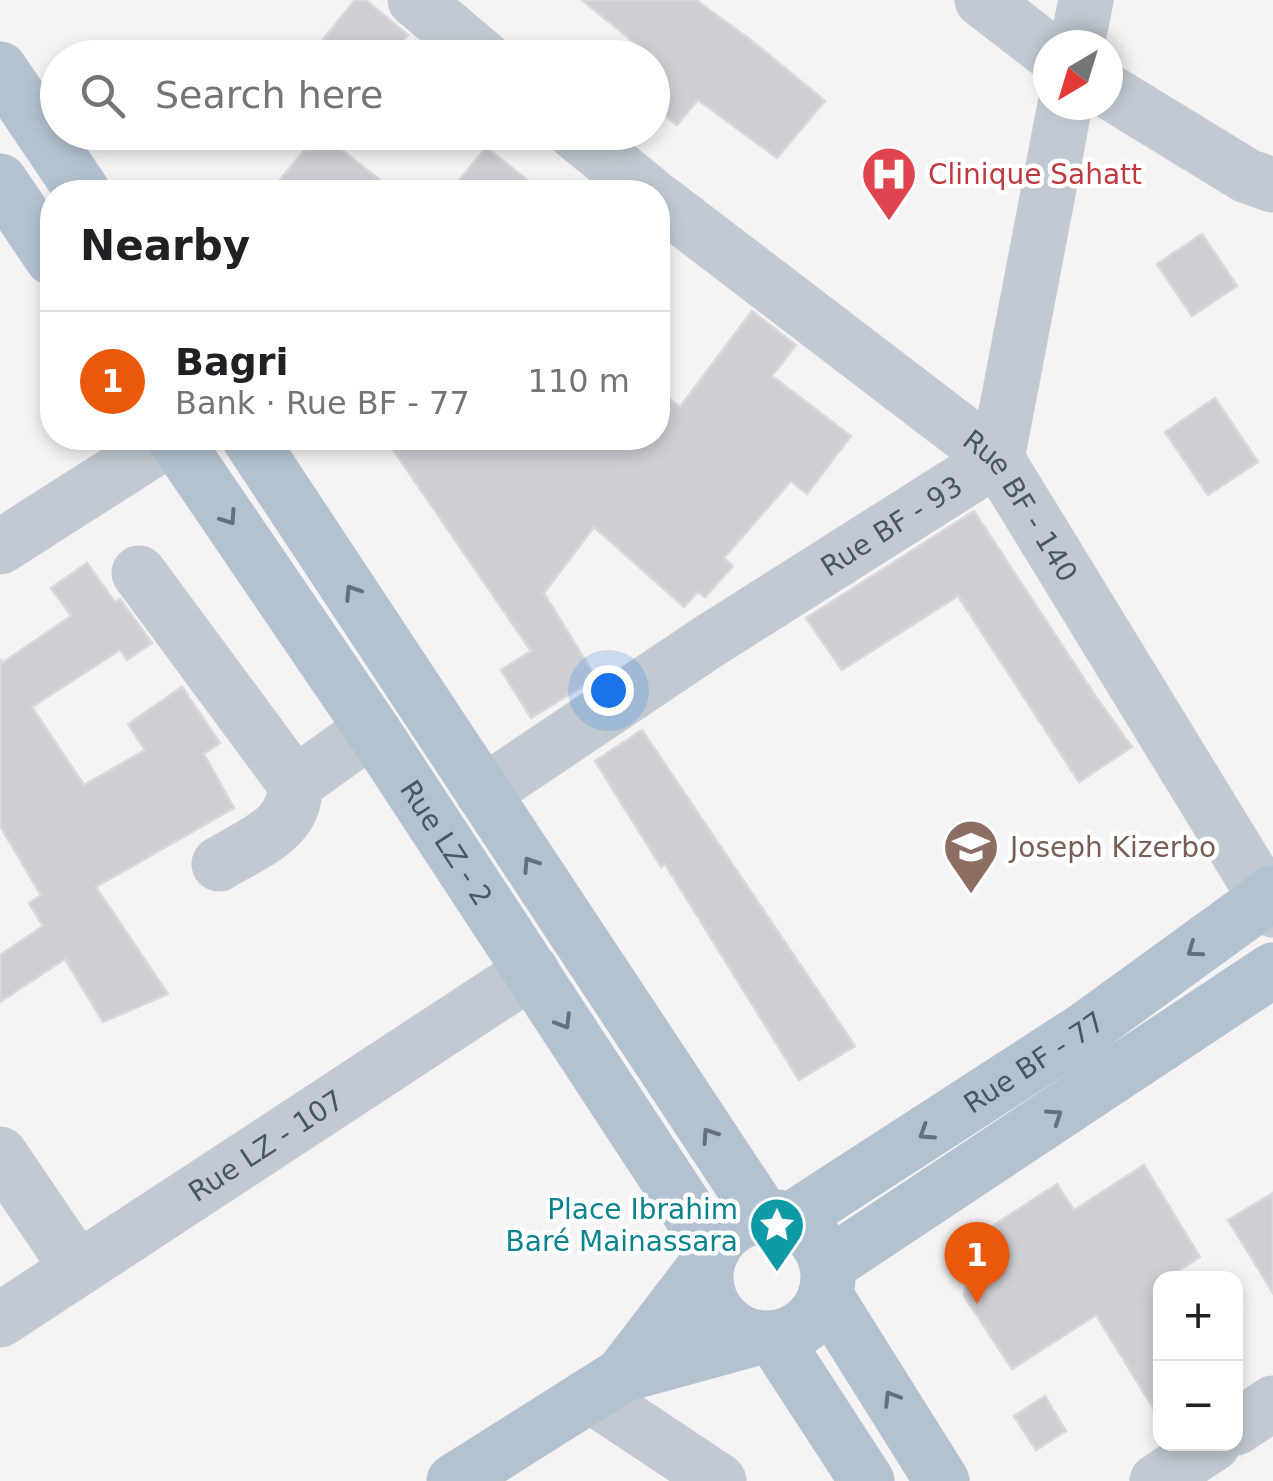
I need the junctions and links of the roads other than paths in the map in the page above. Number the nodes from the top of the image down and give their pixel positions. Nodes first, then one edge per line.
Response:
1 (415, 0) edge
2 (982, 0) edge
3 (1086, 0) edge
4 (1080, 30) edge
5 (1033, 39) edge
6 (463, 40) edge
7 (0, 69) edge
8 (1123, 101) edge
9 (1062, 120) edge
10 (40, 128) edge
11 (55, 150) edge
12 (596, 150) edge
13 (0, 180) edge
14 (76, 180) edge
15 (633, 180) edge
16 (1273, 185) edge
17 (670, 209) edge
18 (40, 240) edge
19 (154, 450) edge
20 (181, 450) edge
21 (257, 450) edge
22 (997, 459) junction
23 (0, 548) edge
24 (139, 573) dead end
25 (372, 729) junction
26 (294, 784) junction
27 (483, 793) junction
28 (219, 864) dead end
29 (1270, 900) edge
30 (1273, 970) edge
31 (532, 971) junction
32 (0, 1154) edge
33 (776, 1219) junction
34 (710, 1257) junction
35 (78, 1269) junction
36 (827, 1281) junction
37 (0, 1320) edge
38 (766, 1338) junction
39 (606, 1385) junction
40 (1273, 1403) edge
41 (1243, 1423) edge
42 (1202, 1451) edge
43 (454, 1481) edge
44 (719, 1481) edge
45 (868, 1481) edge
46 (942, 1481) edge
47 (1157, 1481) edge

1 - 6 street
2 - 5 street
3 - 4 street
7 - 10 main road
8 - 16 street
9 - 22 street
11 - 14 main road
12 - 15 street
13 - 18 main road
17 - 22 street, Rue BF - 140
19 - 23 street
20 -> 25 main road, Rue LZ - 2
27 -> 21 main road, Rue LZ - 2
22 - 27 street, Rue BF - 93
22 - 29 street, Rue BF - 140
24 - 26 street
25 - 26 street
25 - 31 main road, Rue LZ - 2
26 - 28 street
33 -> 27 main road, Rue LZ - 2
29 -> 33 main road, Rue BF - 77
36 -> 30 main road, Rue BF - 77
31 -> 34 main road, Rue LZ - 2
31 - 35 street, Rue LZ - 107
32 - 35 street
33 - 34 main road
33 - 36 main road
34 - 38 main road
34 - 39 main road
35 - 37 street, Rue LZ - 107
36 - 38 main road
46 -> 36 main road
38 - 39 main road
38 - 45 main road
39 - 43 main road
39 - 44 street
40 - 41 street
42 - 47 street

